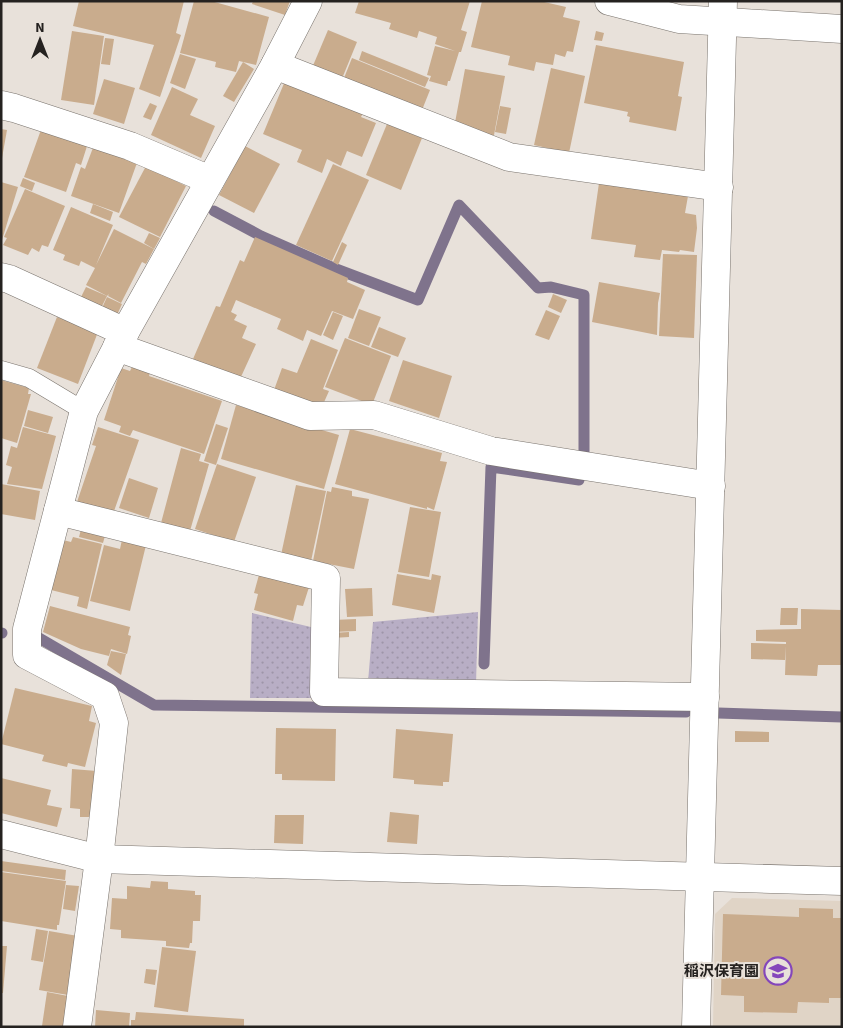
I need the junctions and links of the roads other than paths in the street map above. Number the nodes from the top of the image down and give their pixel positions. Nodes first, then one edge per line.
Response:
1 (308, 1) edge
2 (609, 1) edge
3 (723, 12) edge
4 (842, 29) edge
5 (275, 65) junction
6 (1, 105) edge
7 (210, 180) junction
8 (719, 187) junction
9 (1, 277) edge
10 (121, 339) junction
11 (1, 370) edge
12 (84, 411) junction
13 (711, 486) junction
14 (58, 511) junction
15 (705, 697) junction
16 (1, 834) edge
17 (99, 859) junction
18 (700, 877) junction
19 (842, 881) edge
20 (77, 1027) edge
21 (696, 1027) edge

1 - 5 street
2 - 3 street
3 - 4 street
3 - 8 street
5 - 7 street
5 - 8 street
6 - 7 street
7 - 10 street
8 - 13 street
9 - 10 street
10 - 12 street
10 - 13 street
11 - 12 lane
12 - 14 street
13 - 15 street
14 - 15 street
14 - 17 street
15 - 18 street
16 - 17 street
17 - 18 street
17 - 20 street
18 - 19 street
18 - 21 street

